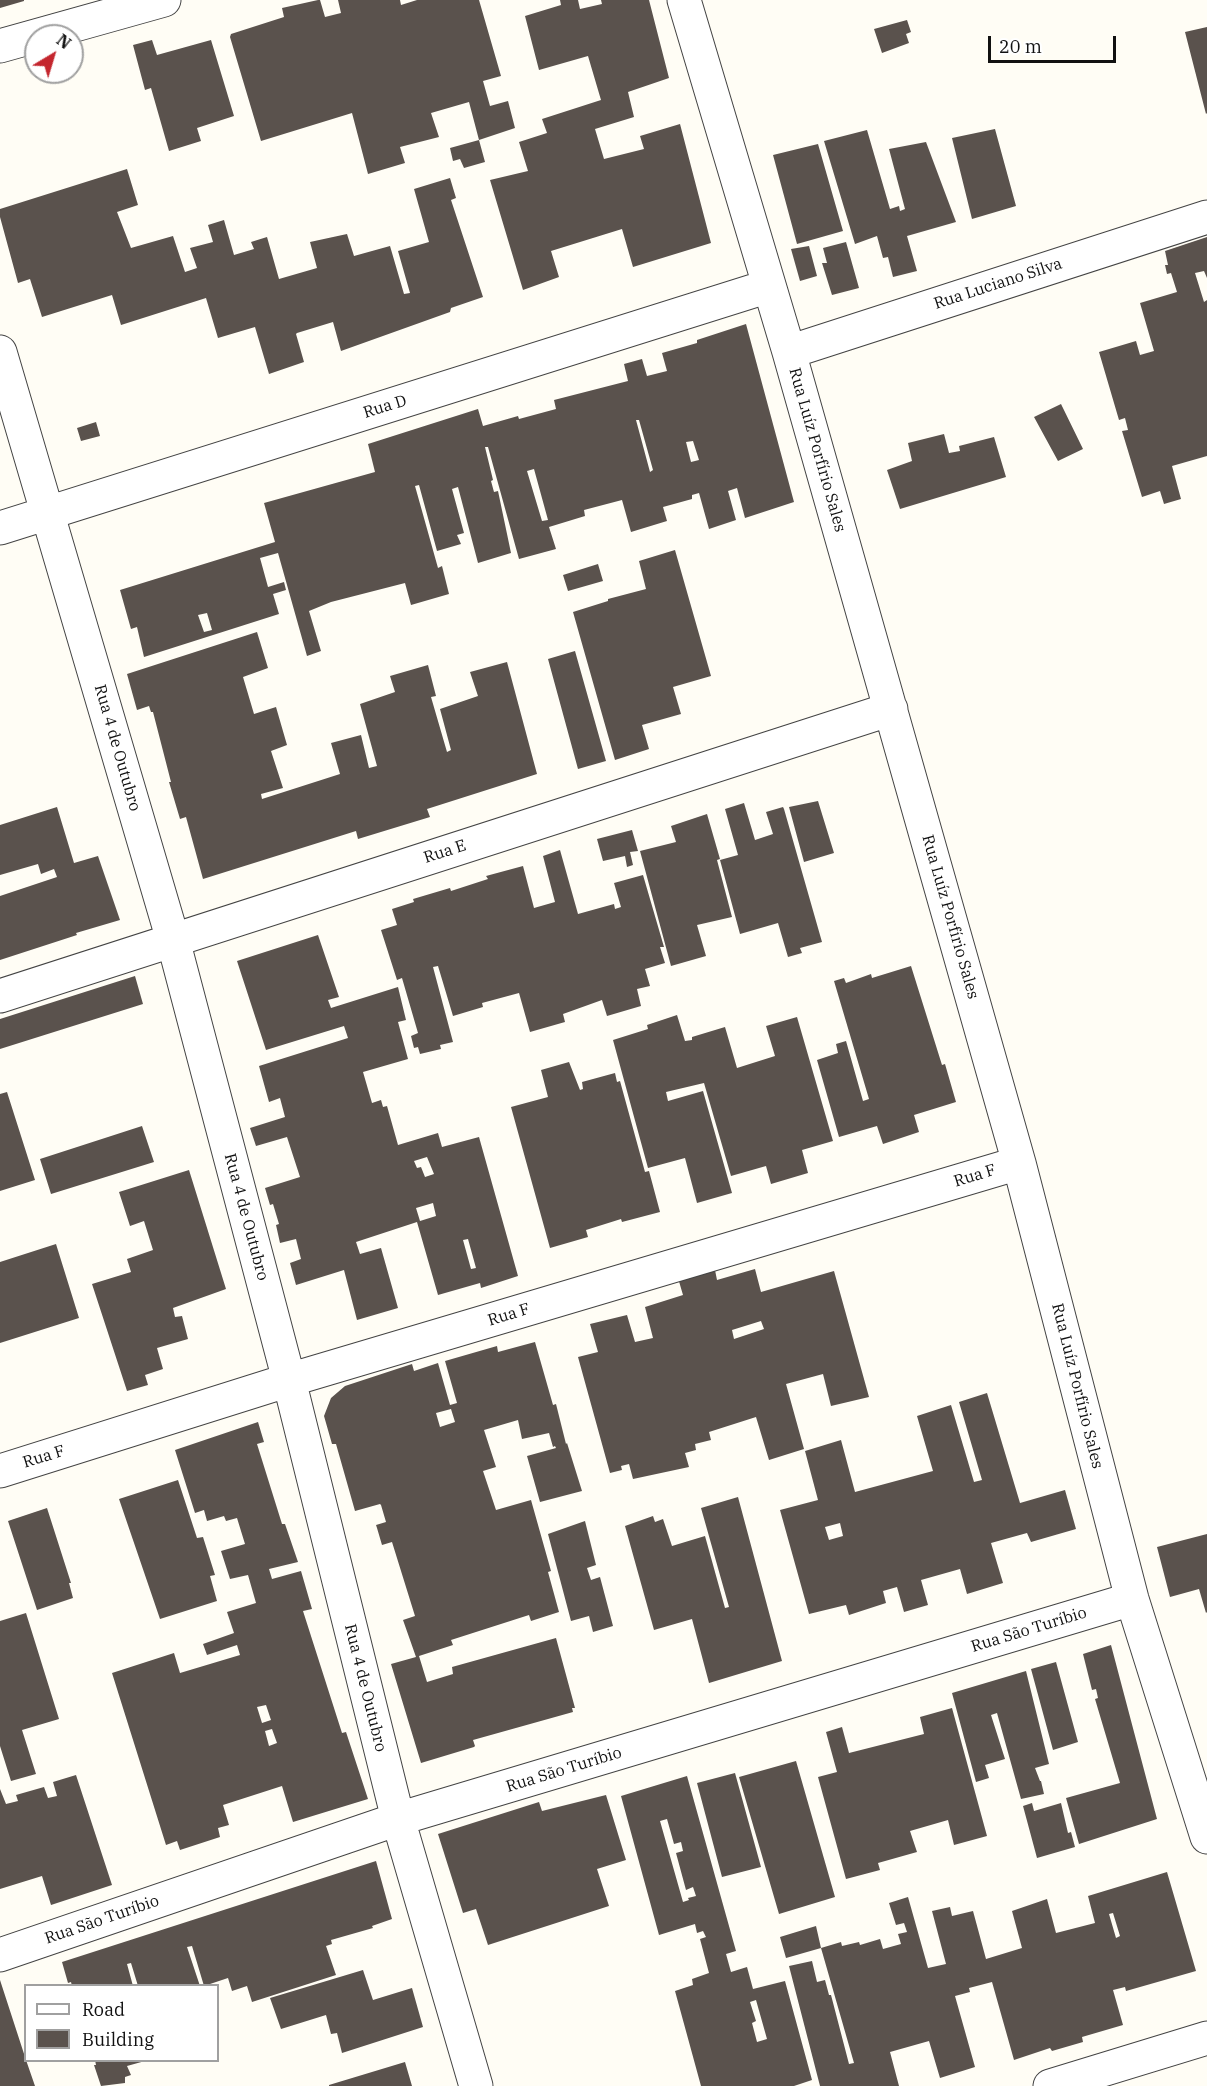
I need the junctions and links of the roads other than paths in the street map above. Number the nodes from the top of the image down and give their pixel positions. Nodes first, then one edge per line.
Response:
1 (164, 0) edge
2 (684, 0) edge
3 (0, 46) edge
4 (1207, 217) edge
5 (769, 286) junction
6 (0, 352) edge
7 (789, 352) junction
8 (48, 513) junction
9 (0, 528) edge
10 (891, 709) junction
11 (173, 940) junction
12 (0, 996) edge
13 (1020, 1163) junction
14 (289, 1380) junction
15 (0, 1471) edge
16 (1132, 1599) junction
17 (398, 1819) junction
18 (1207, 1837) edge
19 (0, 1955) edge
20 (1207, 2038) edge
21 (477, 2086) edge
22 (1050, 2086) edge

1 - 3 street
2 - 5 street, Rua Luíz Porfírio Sales
4 - 7 street, Rua Luciano Silva
5 - 7 street, Rua Luíz Porfírio Sales
5 - 8 street, Rua D
6 - 8 street, Rua 4 de Outubro
7 - 10 street, Rua Luíz Porfírio Sales
8 - 9 street, Rua D
8 - 11 street, Rua 4 de Outubro
10 - 11 street, Rua E
10 - 13 street, Rua Luíz Porfírio Sales
11 - 12 street, Rua E
11 - 14 street, Rua 4 de Outubro
13 - 14 street, Rua F
13 - 16 street, Rua Luíz Porfírio Sales
14 - 15 street, Rua F
14 - 17 street, Rua 4 de Outubro
16 - 17 street, Rua São Turíbio
16 - 18 street, Rua Luíz Porfírio Sales
17 - 19 street, Rua São Turíbio
17 - 21 street, Rua 4 de Outubro
20 - 22 street

